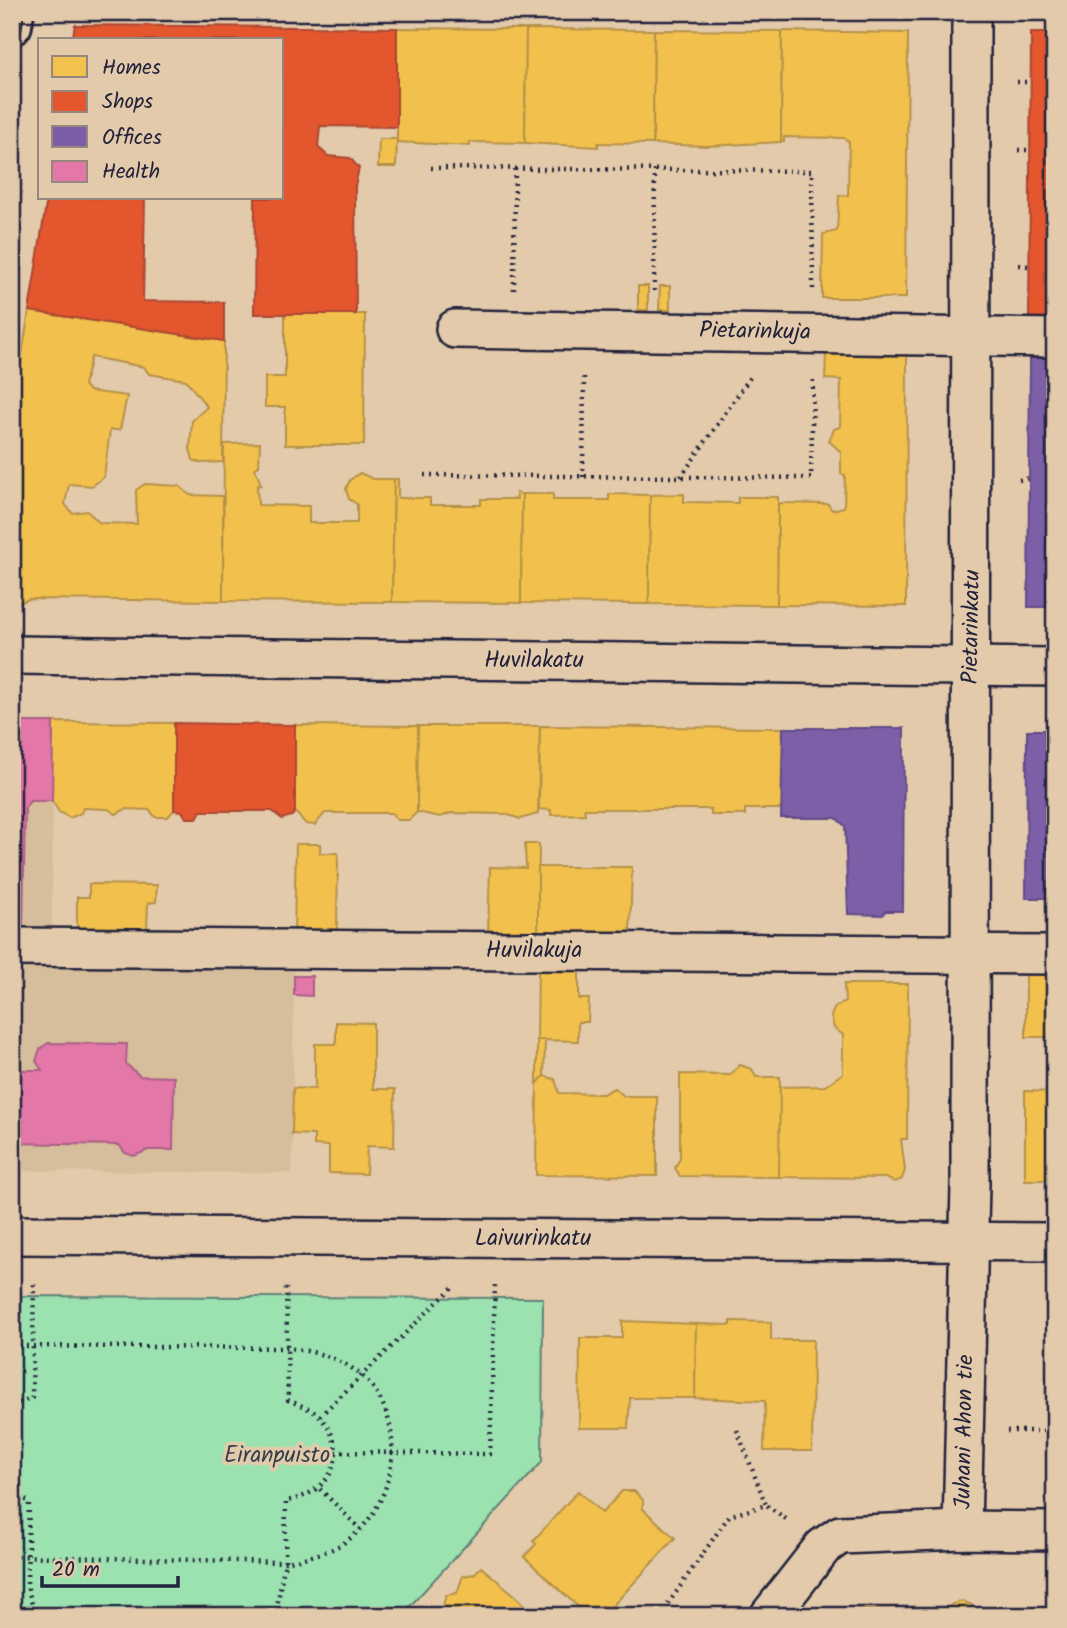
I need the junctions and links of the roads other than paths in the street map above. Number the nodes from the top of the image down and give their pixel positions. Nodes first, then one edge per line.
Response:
1 (14, 12) edge
2 (971, 12) edge
3 (12, 24) edge
4 (455, 329) dead end
5 (972, 336) junction
6 (1055, 338) edge
7 (12, 655) edge
8 (972, 666) junction
9 (1055, 667) edge
10 (12, 947) edge
11 (970, 953) junction
12 (1055, 955) edge
13 (12, 1235) edge
14 (968, 1241) junction
15 (1055, 1242) edge
16 (962, 1530) junction
17 (1055, 1531) edge
18 (769, 1616) edge

1 - 3 street
2 - 5 street, Pietarinkatu
4 - 5 street, Pietarinkuja
5 - 6 street, Pietarinkuja
5 - 8 street, Pietarinkatu
7 - 8 street, Huvilakatu
8 - 9 street, Huvilakatu
8 - 11 street, Pietarinkatu
10 - 11 street, Huvilakuja
11 - 12 street, Huvilakuja
11 - 14 street, Pietarinkatu
13 - 14 street, Laivurinkatu
14 - 15 street, Laivurinkatu
14 - 16 street, Juhani Ahon tie
16 - 17 street, Juhani Ahon tie
16 - 18 street

